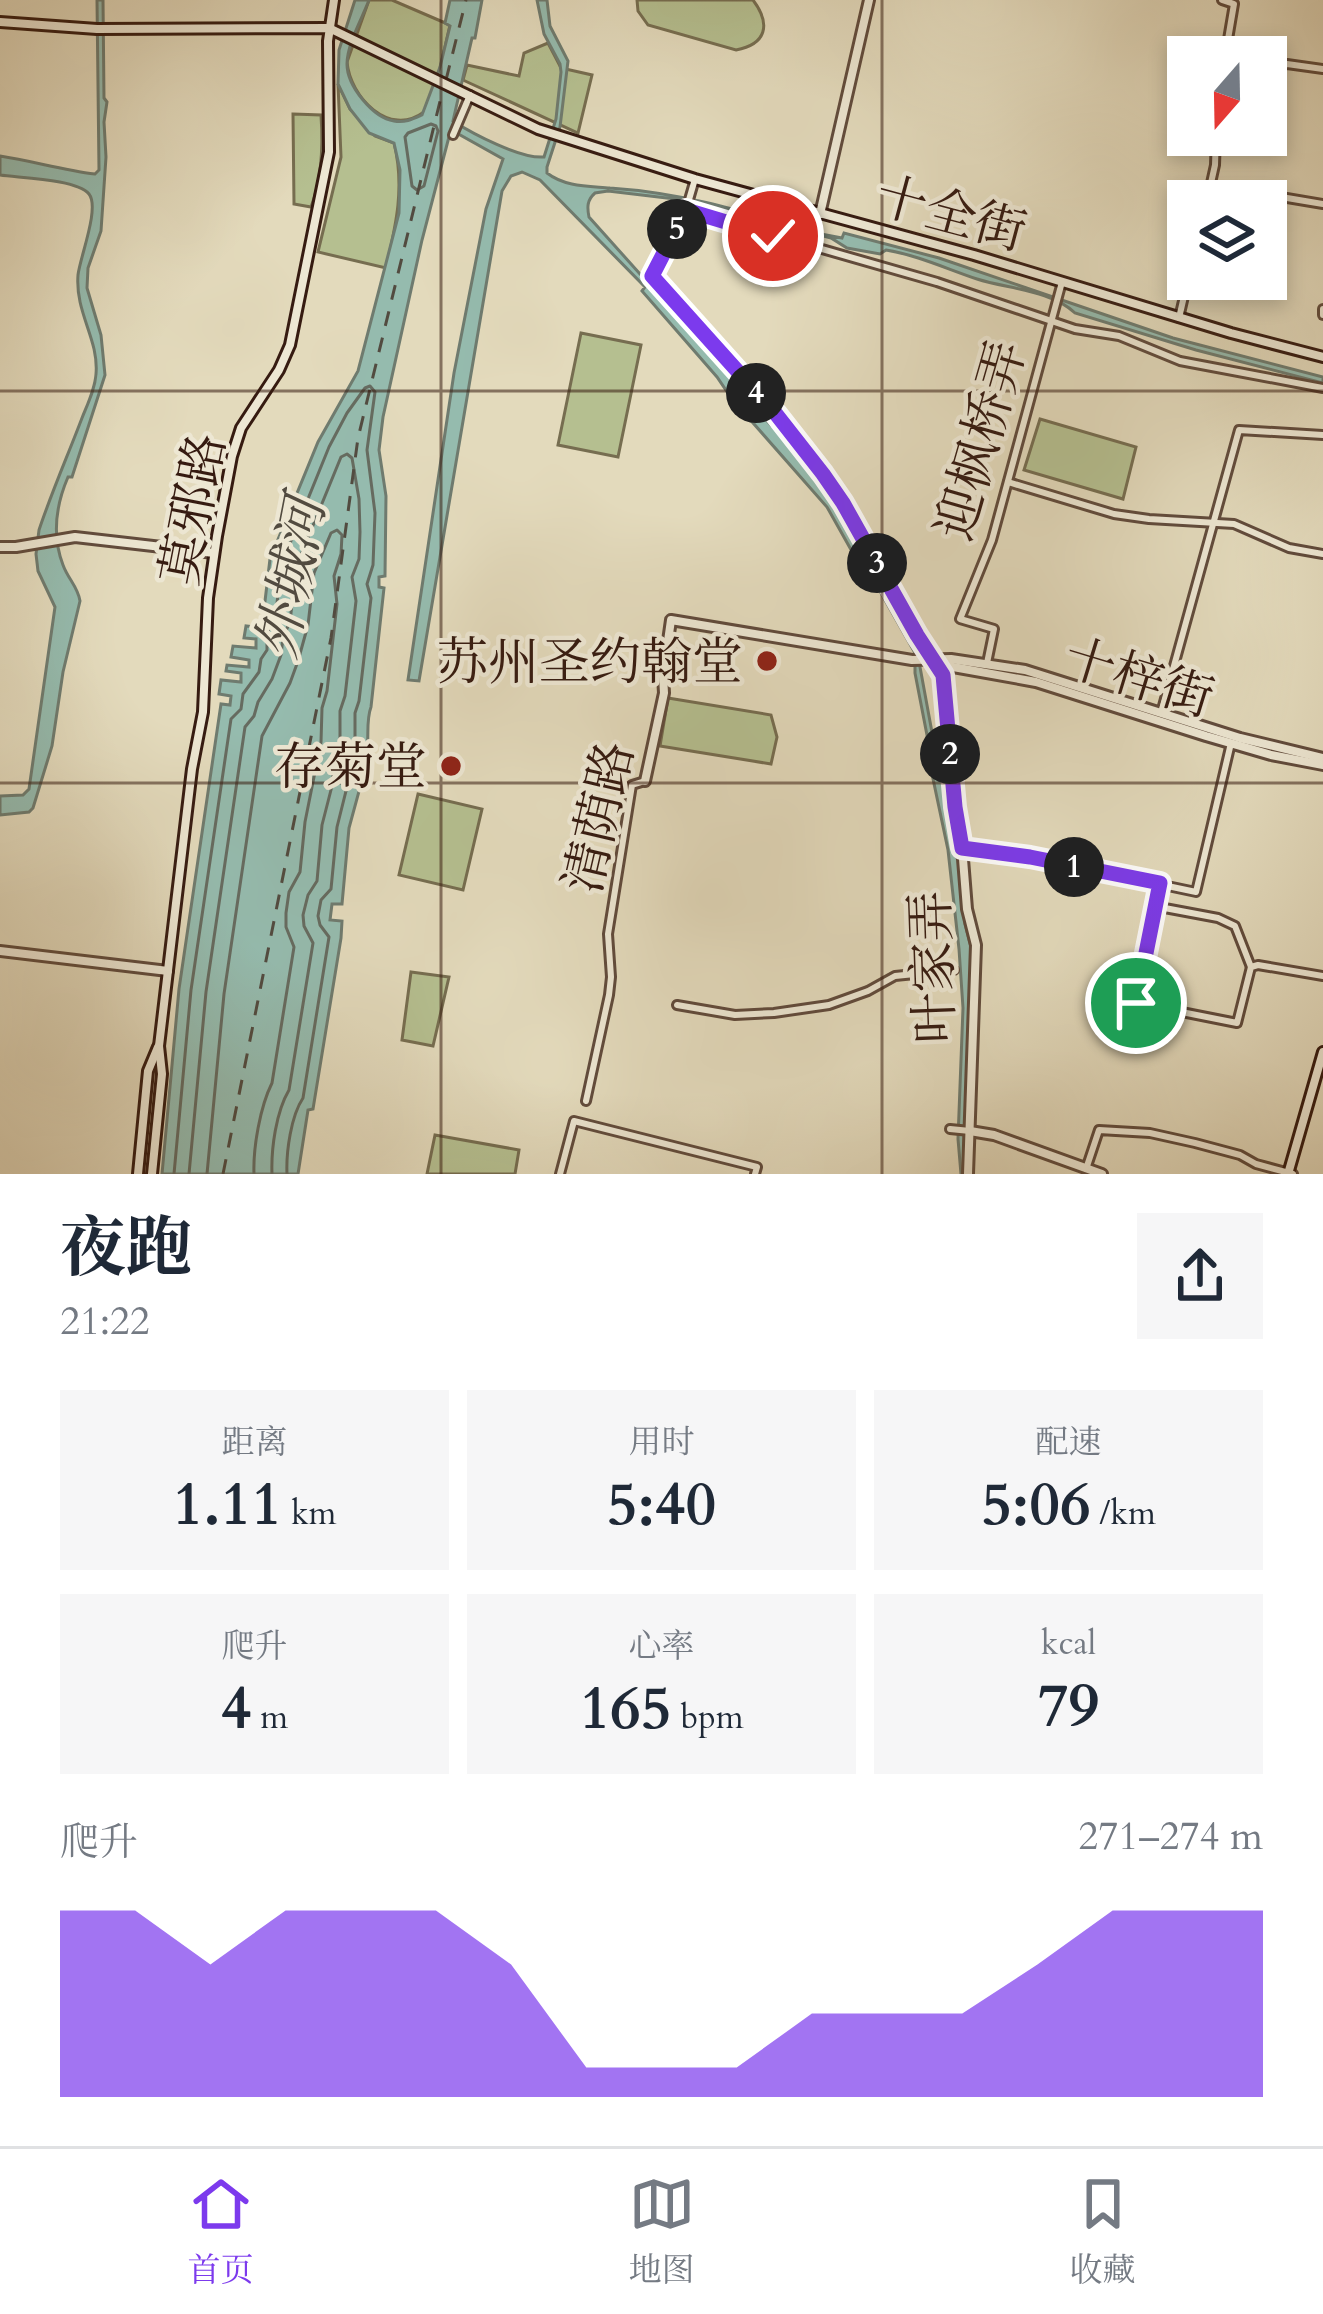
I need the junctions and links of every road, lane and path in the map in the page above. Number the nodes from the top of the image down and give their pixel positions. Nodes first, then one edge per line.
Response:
1 (334, 0) edge
2 (869, 0) edge
3 (1222, 0) edge
4 (0, 22) edge
5 (329, 28) junction
6 (1229, 36) edge
7 (1287, 64) edge
8 (1323, 69) edge
9 (468, 94) junction
10 (453, 135) dead end
11 (694, 179) junction
12 (1287, 198) edge
13 (688, 202) junction
14 (1323, 204) edge
15 (820, 214) junction
16 (1062, 282) junction
17 (1183, 300) edge
18 (1179, 317) junction
19 (1052, 319) junction
20 (1323, 357) edge
21 (1323, 388) edge
22 (1323, 435) edge
23 (1008, 482) junction
24 (1214, 523) junction
25 (0, 547) edge
26 (214, 553) junction
27 (1323, 554) edge
28 (671, 620) joint
29 (923, 661) junction
30 (987, 663) junction
31 (1160, 718) junction
32 (1232, 739) junction
33 (1323, 761) edge
34 (645, 781) joint
35 (962, 848) junction
36 (1160, 883) junction
37 (1154, 906) junction
38 (0, 951) edge
39 (1251, 967) junction
40 (954, 970) dead end
41 (168, 971) junction
42 (1323, 976) edge
43 (677, 1005) dead end
44 (159, 1046) junction
45 (1323, 1052) edge
46 (1323, 1071) edge
47 (586, 1101) dead end
48 (961, 1130) junction
49 (1086, 1169) junction
50 (756, 1170) edge
51 (1291, 1173) edge
52 (138, 1174) edge
53 (152, 1174) edge
54 (560, 1174) edge
55 (968, 1174) edge
56 (1102, 1174) edge

1 - 5 main road, 莫邪路
2 - 15 main road
3 - 6 street
4 - 5 main road
5 - 9 main road, 十全街
5 - 26 main road, 莫邪路
7 - 8 street
9 - 10 street
9 - 11 main road, 十全街
11 - 13 street
11 - 15 main road, 十全街
12 - 14 street
13 - 19 street
13 - 29 street
15 - 16 main road, 十全街
16 - 18 main road, 十全街
16 - 19 street, 迎枫桥弄
17 - 18 street
18 - 20 main road, 十全街
19 - 21 street
19 - 23 street, 迎枫桥弄
22 - 24 street
23 - 24 street
23 - 30 street, 迎枫桥弄
24 - 27 street
24 - 31 street
25 - 26 main road
26 - 41 main road, 莫邪路
28 - 29 main road, 十梓街
28 - 34 main road, 清荫路
29 - 30 main road, 十梓街
29 - 31 main road, 十梓街
29 - 35 main road, 叶家弄
30 - 31 main road, 十梓街
31 - 32 main road, 十梓街
32 - 33 main road, 十梓街
32 - 36 street
34 - 47 street, 清荫路
35 - 36 street
35 - 48 main road, 叶家弄
36 - 37 street
37 - 39 street
37 - 39 street
38 - 41 main road
39 - 42 street
40 - 43 street
41 - 44 main road, 莫邪路
44 - 52 main road, 莫邪路
44 - 53 main road, 莫邪路
45 - 51 main road
46 - 51 main road
48 - 49 main road
48 - 55 main road, 叶家弄
49 - 51 street
49 - 56 main road
50 - 54 street

